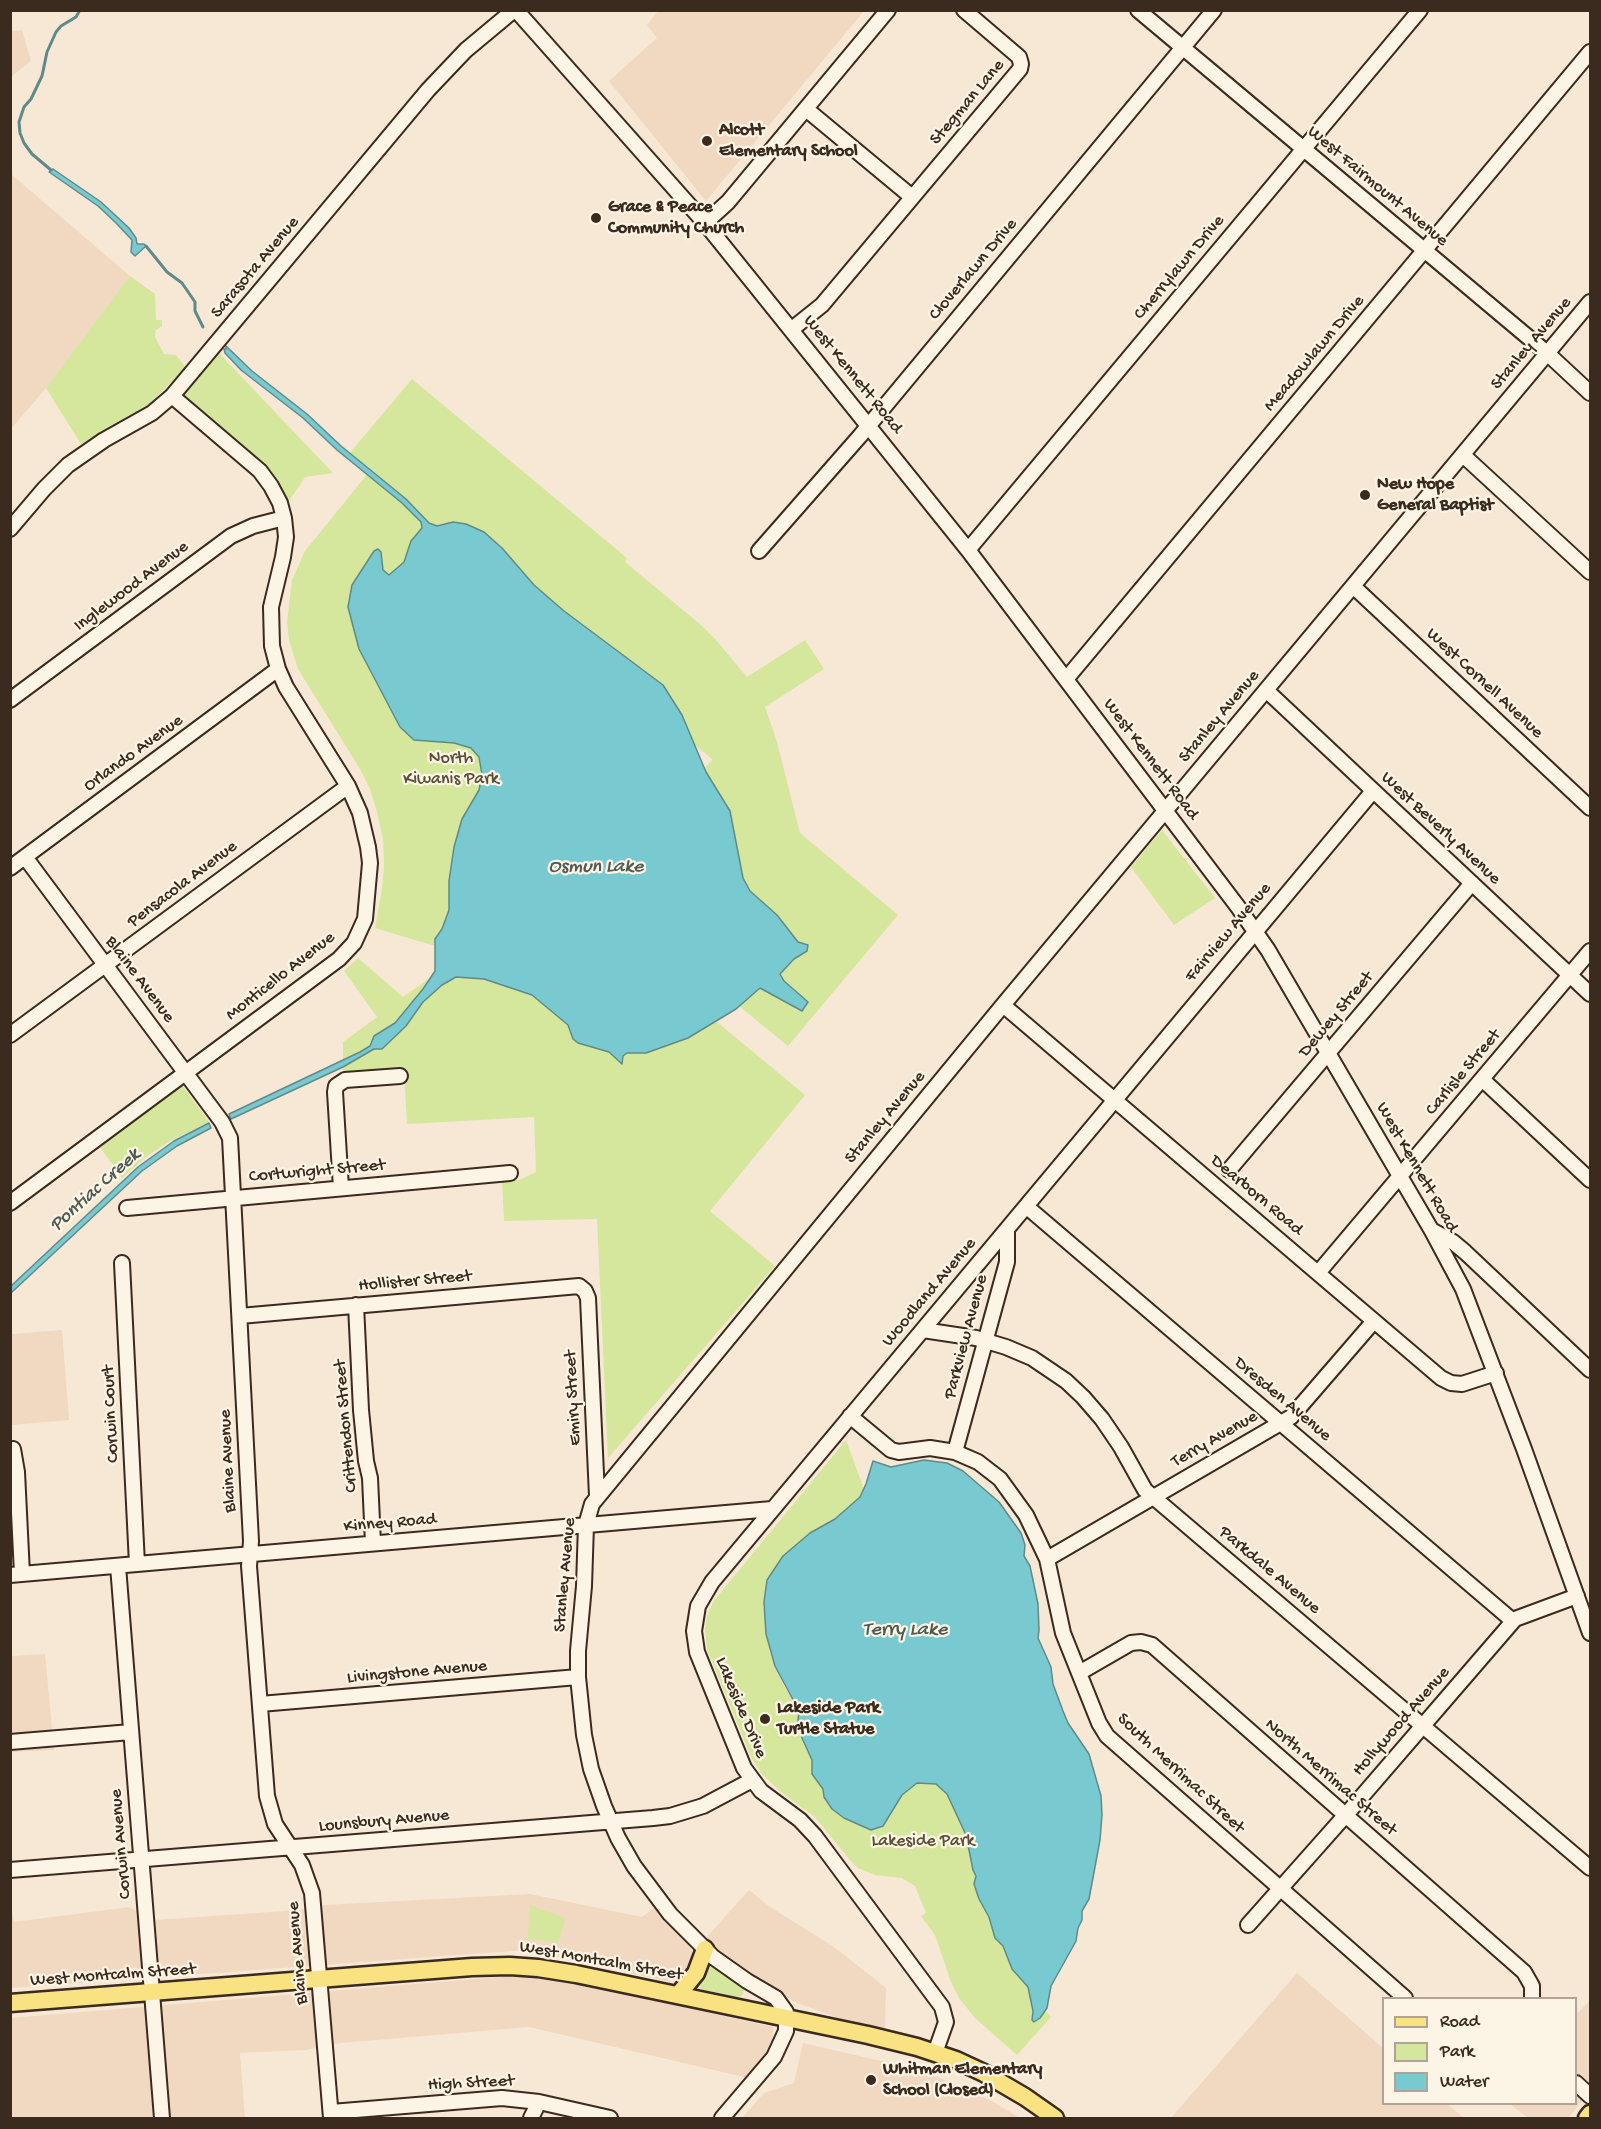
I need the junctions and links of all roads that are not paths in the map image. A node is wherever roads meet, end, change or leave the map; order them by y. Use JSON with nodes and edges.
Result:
{"nodes":[{"id":1,"x":515,"y":10,"type":"edge"},
{"id":2,"x":888,"y":10,"type":"edge"},
{"id":3,"x":964,"y":10,"type":"edge"},
{"id":4,"x":1138,"y":10,"type":"edge"},
{"id":5,"x":1214,"y":10,"type":"edge"},
{"id":6,"x":1420,"y":10,"type":"edge"},
{"id":7,"x":1183,"y":48,"type":"junction"},
{"id":8,"x":1590,"y":52,"type":"edge"},
{"id":9,"x":806,"y":109,"type":"junction"},
{"id":10,"x":1304,"y":149,"type":"junction"},
{"id":11,"x":912,"y":197,"type":"junction"},
{"id":12,"x":705,"y":223,"type":"junction"},
{"id":13,"x":1425,"y":250,"type":"junction"},
{"id":14,"x":1590,"y":302,"type":"edge"},
{"id":15,"x":792,"y":329,"type":"junction"},
{"id":16,"x":1547,"y":353,"type":"junction"},
{"id":17,"x":1590,"y":393,"type":"edge"},
{"id":18,"x":172,"y":396,"type":"junction"},
{"id":19,"x":868,"y":425,"type":"junction"},
{"id":20,"x":1463,"y":455,"type":"junction"},
{"id":21,"x":284,"y":518,"type":"junction"},
{"id":22,"x":10,"y":529,"type":"edge"},
{"id":23,"x":968,"y":550,"type":"junction"},
{"id":24,"x":759,"y":551,"type":"dead end"},
{"id":25,"x":1590,"y":572,"type":"edge"},
{"id":26,"x":1353,"y":586,"type":"junction"},
{"id":27,"x":278,"y":669,"type":"junction"},
{"id":28,"x":1067,"y":678,"type":"junction"},
{"id":29,"x":1266,"y":690,"type":"junction"},
{"id":30,"x":10,"y":700,"type":"edge"},
{"id":31,"x":348,"y":786,"type":"junction"},
{"id":32,"x":1373,"y":791,"type":"junction"},
{"id":33,"x":1590,"y":808,"type":"edge"},
{"id":34,"x":1166,"y":810,"type":"junction"},
{"id":35,"x":25,"y":857,"type":"junction"},
{"id":36,"x":10,"y":868,"type":"edge"},
{"id":37,"x":1472,"y":883,"type":"junction"},
{"id":38,"x":1255,"y":930,"type":"junction"},
{"id":39,"x":1590,"y":951,"type":"edge"},
{"id":40,"x":105,"y":965,"type":"junction"},
{"id":41,"x":1570,"y":975,"type":"junction"},
{"id":42,"x":1590,"y":994,"type":"edge"},
{"id":43,"x":1003,"y":1005,"type":"junction"},
{"id":44,"x":10,"y":1035,"type":"edge"},
{"id":45,"x":1329,"y":1052,"type":"junction"},
{"id":46,"x":185,"y":1073,"type":"junction"},
{"id":47,"x":400,"y":1076,"type":"dead end"},
{"id":48,"x":1482,"y":1079,"type":"junction"},
{"id":49,"x":1115,"y":1100,"type":"junction"},
{"id":50,"x":1229,"y":1170,"type":"dead end"},
{"id":51,"x":510,"y":1173,"type":"dead end"},
{"id":52,"x":1400,"y":1176,"type":"junction"},
{"id":53,"x":1590,"y":1180,"type":"edge"},
{"id":54,"x":341,"y":1188,"type":"junction"},
{"id":55,"x":234,"y":1198,"type":"junction"},
{"id":56,"x":10,"y":1203,"type":"edge"},
{"id":57,"x":1027,"y":1207,"type":"junction"},
{"id":58,"x":127,"y":1208,"type":"dead end"},
{"id":59,"x":1007,"y":1230,"type":"junction"},
{"id":60,"x":1432,"y":1231,"type":"junction"},
{"id":61,"x":122,"y":1263,"type":"dead end"},
{"id":62,"x":1318,"y":1273,"type":"junction"},
{"id":63,"x":588,"y":1298,"type":"joint"},
{"id":64,"x":356,"y":1305,"type":"junction"},
{"id":65,"x":240,"y":1316,"type":"junction"},
{"id":66,"x":1374,"y":1321,"type":"junction"},
{"id":67,"x":923,"y":1330,"type":"junction"},
{"id":68,"x":985,"y":1340,"type":"junction"},
{"id":69,"x":1590,"y":1370,"type":"edge"},
{"id":70,"x":1496,"y":1373,"type":"junction"},
{"id":71,"x":850,"y":1416,"type":"junction"},
{"id":72,"x":1280,"y":1423,"type":"junction"},
{"id":73,"x":14,"y":1449,"type":"dead end"},
{"id":74,"x":954,"y":1452,"type":"junction"},
{"id":75,"x":597,"y":1496,"type":"junction"},
{"id":76,"x":1154,"y":1497,"type":"junction"},
{"id":77,"x":772,"y":1509,"type":"junction"},
{"id":78,"x":586,"y":1525,"type":"junction"},
{"id":79,"x":373,"y":1543,"type":"junction"},
{"id":80,"x":250,"y":1554,"type":"junction"},
{"id":81,"x":1047,"y":1559,"type":"junction"},
{"id":82,"x":137,"y":1564,"type":"junction"},
{"id":83,"x":118,"y":1566,"type":"junction"},
{"id":84,"x":16,"y":1575,"type":"edge"},
{"id":85,"x":1577,"y":1596,"type":"junction"},
{"id":86,"x":1587,"y":1611,"type":"edge"},
{"id":87,"x":1513,"y":1621,"type":"junction"},
{"id":88,"x":1590,"y":1634,"type":"edge"},
{"id":89,"x":1079,"y":1672,"type":"junction"},
{"id":90,"x":578,"y":1677,"type":"junction"},
{"id":91,"x":260,"y":1704,"type":"junction"},
{"id":92,"x":1424,"y":1726,"type":"junction"},
{"id":93,"x":131,"y":1732,"type":"junction"},
{"id":94,"x":10,"y":1742,"type":"edge"},
{"id":95,"x":752,"y":1780,"type":"junction"},
{"id":96,"x":1346,"y":1815,"type":"junction"},
{"id":97,"x":611,"y":1822,"type":"junction"},
{"id":98,"x":289,"y":1848,"type":"junction"},
{"id":99,"x":141,"y":1860,"type":"junction"},
{"id":100,"x":1590,"y":1868,"type":"edge"},
{"id":101,"x":10,"y":1870,"type":"edge"},
{"id":102,"x":1280,"y":1889,"type":"junction"},
{"id":103,"x":1248,"y":1925,"type":"dead end"},
{"id":104,"x":705,"y":1949,"type":"junction"},
{"id":105,"x":320,"y":1979,"type":"junction"},
{"id":106,"x":152,"y":1992,"type":"junction"},
{"id":107,"x":678,"y":1995,"type":"junction"},
{"id":108,"x":1404,"y":1997,"type":"edge"},
{"id":109,"x":1532,"y":1997,"type":"edge"},
{"id":110,"x":10,"y":2003,"type":"edge"},
{"id":111,"x":787,"y":2018,"type":"junction"},
{"id":112,"x":936,"y":2053,"type":"junction"},
{"id":113,"x":1577,"y":2085,"type":"edge"},
{"id":114,"x":1590,"y":2096,"type":"edge"},
{"id":115,"x":539,"y":2102,"type":"junction"},
{"id":116,"x":1590,"y":2114,"type":"edge"},
{"id":117,"x":331,"y":2115,"type":"edge"},
{"id":118,"x":162,"y":2118,"type":"edge"},
{"id":119,"x":531,"y":2118,"type":"edge"},
{"id":120,"x":610,"y":2118,"type":"edge"},
{"id":121,"x":722,"y":2118,"type":"edge"},
{"id":122,"x":1055,"y":2118,"type":"edge"},
{"id":123,"x":1587,"y":2118,"type":"edge"}],
"edges":[{"from":1,"to":12,"type":"street","name":"West Kennett Road"},
{"from":1,"to":18,"type":"street","name":"Sarasota Avenue"},
{"from":2,"to":9,"type":"street"},
{"from":3,"to":11,"type":"street","name":"Stegman Lane"},
{"from":4,"to":7,"type":"street","name":"West Fairmount Avenue"},
{"from":5,"to":7,"type":"street","name":"Cloverlawn Drive"},
{"from":6,"to":10,"type":"street","name":"Cherrylawn Drive"},
{"from":7,"to":10,"type":"street","name":"West Fairmount Avenue"},
{"from":7,"to":19,"type":"street","name":"Cloverlawn Drive"},
{"from":8,"to":13,"type":"street","name":"Meadowlawn Drive"},
{"from":9,"to":11,"type":"street"},
{"from":9,"to":12,"type":"street"},
{"from":10,"to":13,"type":"street","name":"West Fairmount Avenue"},
{"from":10,"to":23,"type":"street","name":"Cherrylawn Drive"},
{"from":11,"to":15,"type":"street","name":"Stegman Lane"},
{"from":12,"to":15,"type":"street","name":"West Kennett Road"},
{"from":13,"to":16,"type":"street","name":"West Fairmount Avenue"},
{"from":13,"to":28,"type":"street","name":"Meadowlawn Drive"},
{"from":14,"to":16,"type":"street","name":"Stanley Avenue"},
{"from":15,"to":19,"type":"street","name":"West Kennett Road"},
{"from":16,"to":17,"type":"street","name":"West Fairmount Avenue"},
{"from":16,"to":20,"type":"street","name":"Stanley Avenue"},
{"from":18,"to":21,"type":"street","name":"Monticello Avenue"},
{"from":18,"to":22,"type":"street","name":"Sarasota Avenue"},
{"from":19,"to":23,"type":"street","name":"West Kennett Road"},
{"from":19,"to":24,"type":"street","name":"Cloverlawn Drive"},
{"from":20,"to":25,"type":"street"},
{"from":20,"to":26,"type":"street","name":"Stanley Avenue"},
{"from":21,"to":27,"type":"street","name":"Monticello Avenue"},
{"from":21,"to":30,"type":"street","name":"Inglewood Avenue"},
{"from":23,"to":28,"type":"street","name":"West Kennett Road"},
{"from":26,"to":29,"type":"street","name":"Stanley Avenue"},
{"from":26,"to":33,"type":"street","name":"West Cornell Avenue"},
{"from":27,"to":31,"type":"street","name":"Monticello Avenue"},
{"from":27,"to":35,"type":"street","name":"Orlando Avenue"},
{"from":28,"to":34,"type":"street","name":"West Kennett Road"},
{"from":29,"to":32,"type":"street","name":"West Beverly Avenue"},
{"from":29,"to":34,"type":"street","name":"Stanley Avenue"},
{"from":31,"to":40,"type":"street","name":"Pensacola Avenue"},
{"from":31,"to":46,"type":"street","name":"Monticello Avenue"},
{"from":32,"to":37,"type":"street","name":"West Beverly Avenue"},
{"from":32,"to":38,"type":"street","name":"Fairview Avenue"},
{"from":34,"to":38,"type":"street","name":"West Kennett Road"},
{"from":34,"to":43,"type":"street","name":"Stanley Avenue"},
{"from":35,"to":36,"type":"street","name":"Orlando Avenue"},
{"from":35,"to":40,"type":"street","name":"Blaine Avenue"},
{"from":37,"to":41,"type":"street","name":"West Beverly Avenue"},
{"from":37,"to":45,"type":"street","name":"Dewey Street"},
{"from":38,"to":45,"type":"street","name":"West Kennett Road"},
{"from":38,"to":49,"type":"street","name":"Fairview Avenue"},
{"from":39,"to":41,"type":"street","name":"Carlisle Street"},
{"from":40,"to":44,"type":"street","name":"Pensacola Avenue"},
{"from":40,"to":46,"type":"street","name":"Blaine Avenue"},
{"from":41,"to":42,"type":"street","name":"West Beverly Avenue"},
{"from":41,"to":48,"type":"street","name":"Carlisle Street"},
{"from":43,"to":49,"type":"street","name":"Dearborn Road"},
{"from":43,"to":75,"type":"street","name":"Stanley Avenue"},
{"from":45,"to":50,"type":"street","name":"Dewey Street"},
{"from":45,"to":52,"type":"street","name":"West Kennett Road"},
{"from":46,"to":55,"type":"street","name":"Blaine Avenue"},
{"from":46,"to":56,"type":"street","name":"Monticello Avenue"},
{"from":47,"to":54,"type":"street"},
{"from":48,"to":52,"type":"street","name":"Carlisle Street"},
{"from":48,"to":53,"type":"street"},
{"from":49,"to":57,"type":"street","name":"Woodland Avenue"},
{"from":49,"to":62,"type":"street","name":"Dearborn Road"},
{"from":51,"to":54,"type":"street","name":"Cortwright Street"},
{"from":52,"to":60,"type":"street","name":"West Kennett Road"},
{"from":52,"to":62,"type":"street","name":"Carlisle Street"},
{"from":54,"to":55,"type":"street","name":"Cortwright Street"},
{"from":55,"to":58,"type":"street","name":"Cortwright Street"},
{"from":55,"to":65,"type":"street","name":"Blaine Avenue"},
{"from":57,"to":59,"type":"street","name":"Woodland Avenue"},
{"from":57,"to":72,"type":"street","name":"Dresden Avenue"},
{"from":59,"to":67,"type":"street","name":"Woodland Avenue"},
{"from":59,"to":68,"type":"street","name":"Parkview Avenue"},
{"from":60,"to":69,"type":"street"},
{"from":60,"to":70,"type":"street","name":"West Kennett Road"},
{"from":61,"to":82,"type":"street","name":"Corwin Court"},
{"from":62,"to":66,"type":"street","name":"Dearborn Road"},
{"from":63,"to":64,"type":"street","name":"Hollister Street"},
{"from":63,"to":75,"type":"street","name":"Emiry Street"},
{"from":64,"to":65,"type":"street","name":"Hollister Street"},
{"from":64,"to":79,"type":"street","name":"Crittendon Street"},
{"from":65,"to":80,"type":"street","name":"Blaine Avenue"},
{"from":66,"to":70,"type":"street","name":"Dearborn Road"},
{"from":66,"to":72,"type":"street","name":"Terry Avenue"},
{"from":67,"to":68,"type":"street","name":"Parkdale Avenue"},
{"from":67,"to":71,"type":"street","name":"Woodland Avenue"},
{"from":68,"to":74,"type":"street","name":"Parkview Avenue"},
{"from":68,"to":76,"type":"street","name":"Parkdale Avenue"},
{"from":70,"to":85,"type":"street","name":"West Kennett Road"},
{"from":71,"to":74,"type":"street","name":"South Merrimac Street"},
{"from":71,"to":77,"type":"street","name":"Woodland Avenue"},
{"from":72,"to":76,"type":"street","name":"Terry Avenue"},
{"from":72,"to":87,"type":"street","name":"Dresden Avenue"},
{"from":73,"to":84,"type":"street"},
{"from":74,"to":81,"type":"street","name":"South Merrimac Street"},
{"from":75,"to":78,"type":"street","name":"Stanley Avenue"},
{"from":76,"to":81,"type":"street","name":"Terry Avenue"},
{"from":76,"to":92,"type":"street","name":"Parkdale Avenue"},
{"from":77,"to":78,"type":"street","name":"Kinney Road"},
{"from":77,"to":95,"type":"street","name":"Lakeside Drive"},
{"from":78,"to":79,"type":"street","name":"Kinney Road"},
{"from":78,"to":90,"type":"street","name":"Stanley Avenue"},
{"from":79,"to":80,"type":"street","name":"Kinney Road"},
{"from":80,"to":82,"type":"street","name":"Kinney Road"},
{"from":80,"to":91,"type":"street","name":"Blaine Avenue"},
{"from":81,"to":89,"type":"street","name":"South Merrimac Street"},
{"from":82,"to":83,"type":"street","name":"Kinney Road"},
{"from":83,"to":84,"type":"street","name":"Kinney Road"},
{"from":83,"to":93,"type":"street","name":"Corwin Avenue"},
{"from":85,"to":86,"type":"street","name":"West Kennett Road"},
{"from":85,"to":87,"type":"street","name":"Hollywood Avenue"},
{"from":86,"to":88,"type":"street","name":"West Kennett Road"},
{"from":87,"to":92,"type":"street","name":"Hollywood Avenue"},
{"from":89,"to":96,"type":"street","name":"North Merrimac Street"},
{"from":89,"to":102,"type":"street","name":"South Merrimac Street"},
{"from":90,"to":91,"type":"street","name":"Livingstone Avenue"},
{"from":90,"to":97,"type":"street","name":"Stanley Avenue"},
{"from":91,"to":98,"type":"street","name":"Blaine Avenue"},
{"from":92,"to":96,"type":"street","name":"Hollywood Avenue"},
{"from":92,"to":100,"type":"street","name":"Parkdale Avenue"},
{"from":93,"to":94,"type":"street"},
{"from":93,"to":99,"type":"street","name":"Corwin Avenue"},
{"from":95,"to":97,"type":"street","name":"Lounsbury Avenue"},
{"from":95,"to":112,"type":"street","name":"Lakeside Drive"},
{"from":96,"to":102,"type":"street","name":"Hollywood Avenue"},
{"from":96,"to":109,"type":"street","name":"North Merrimac Street"},
{"from":97,"to":98,"type":"street","name":"Lounsbury Avenue"},
{"from":97,"to":104,"type":"street","name":"Stanley Avenue"},
{"from":98,"to":99,"type":"street","name":"Lounsbury Avenue"},
{"from":98,"to":105,"type":"street","name":"Blaine Avenue"},
{"from":99,"to":101,"type":"street","name":"Lounsbury Avenue"},
{"from":99,"to":106,"type":"street","name":"Corwin Avenue"},
{"from":102,"to":103,"type":"street","name":"Hollywood Avenue"},
{"from":102,"to":108,"type":"street","name":"South Merrimac Street"},
{"from":104,"to":107,"type":"main road"},
{"from":104,"to":111,"type":"street","name":"Stanley Avenue"},
{"from":105,"to":106,"type":"main road","name":"West Montcalm Street"},
{"from":105,"to":107,"type":"main road","name":"West Montcalm Street"},
{"from":105,"to":117,"type":"street","name":"Blaine Avenue"},
{"from":106,"to":110,"type":"main road","name":"West Montcalm Street"},
{"from":106,"to":118,"type":"street","name":"Corwin Avenue"},
{"from":107,"to":111,"type":"main road","name":"West Montcalm Street"},
{"from":111,"to":112,"type":"main road","name":"West Montcalm Street"},
{"from":111,"to":121,"type":"street"},
{"from":112,"to":122,"type":"main road","name":"West Montcalm Street"},
{"from":113,"to":114,"type":"street"},
{"from":115,"to":117,"type":"street","name":"High Street"},
{"from":115,"to":119,"type":"street"},
{"from":115,"to":120,"type":"street","name":"High Street"},
{"from":116,"to":123,"type":"main road"}]}
